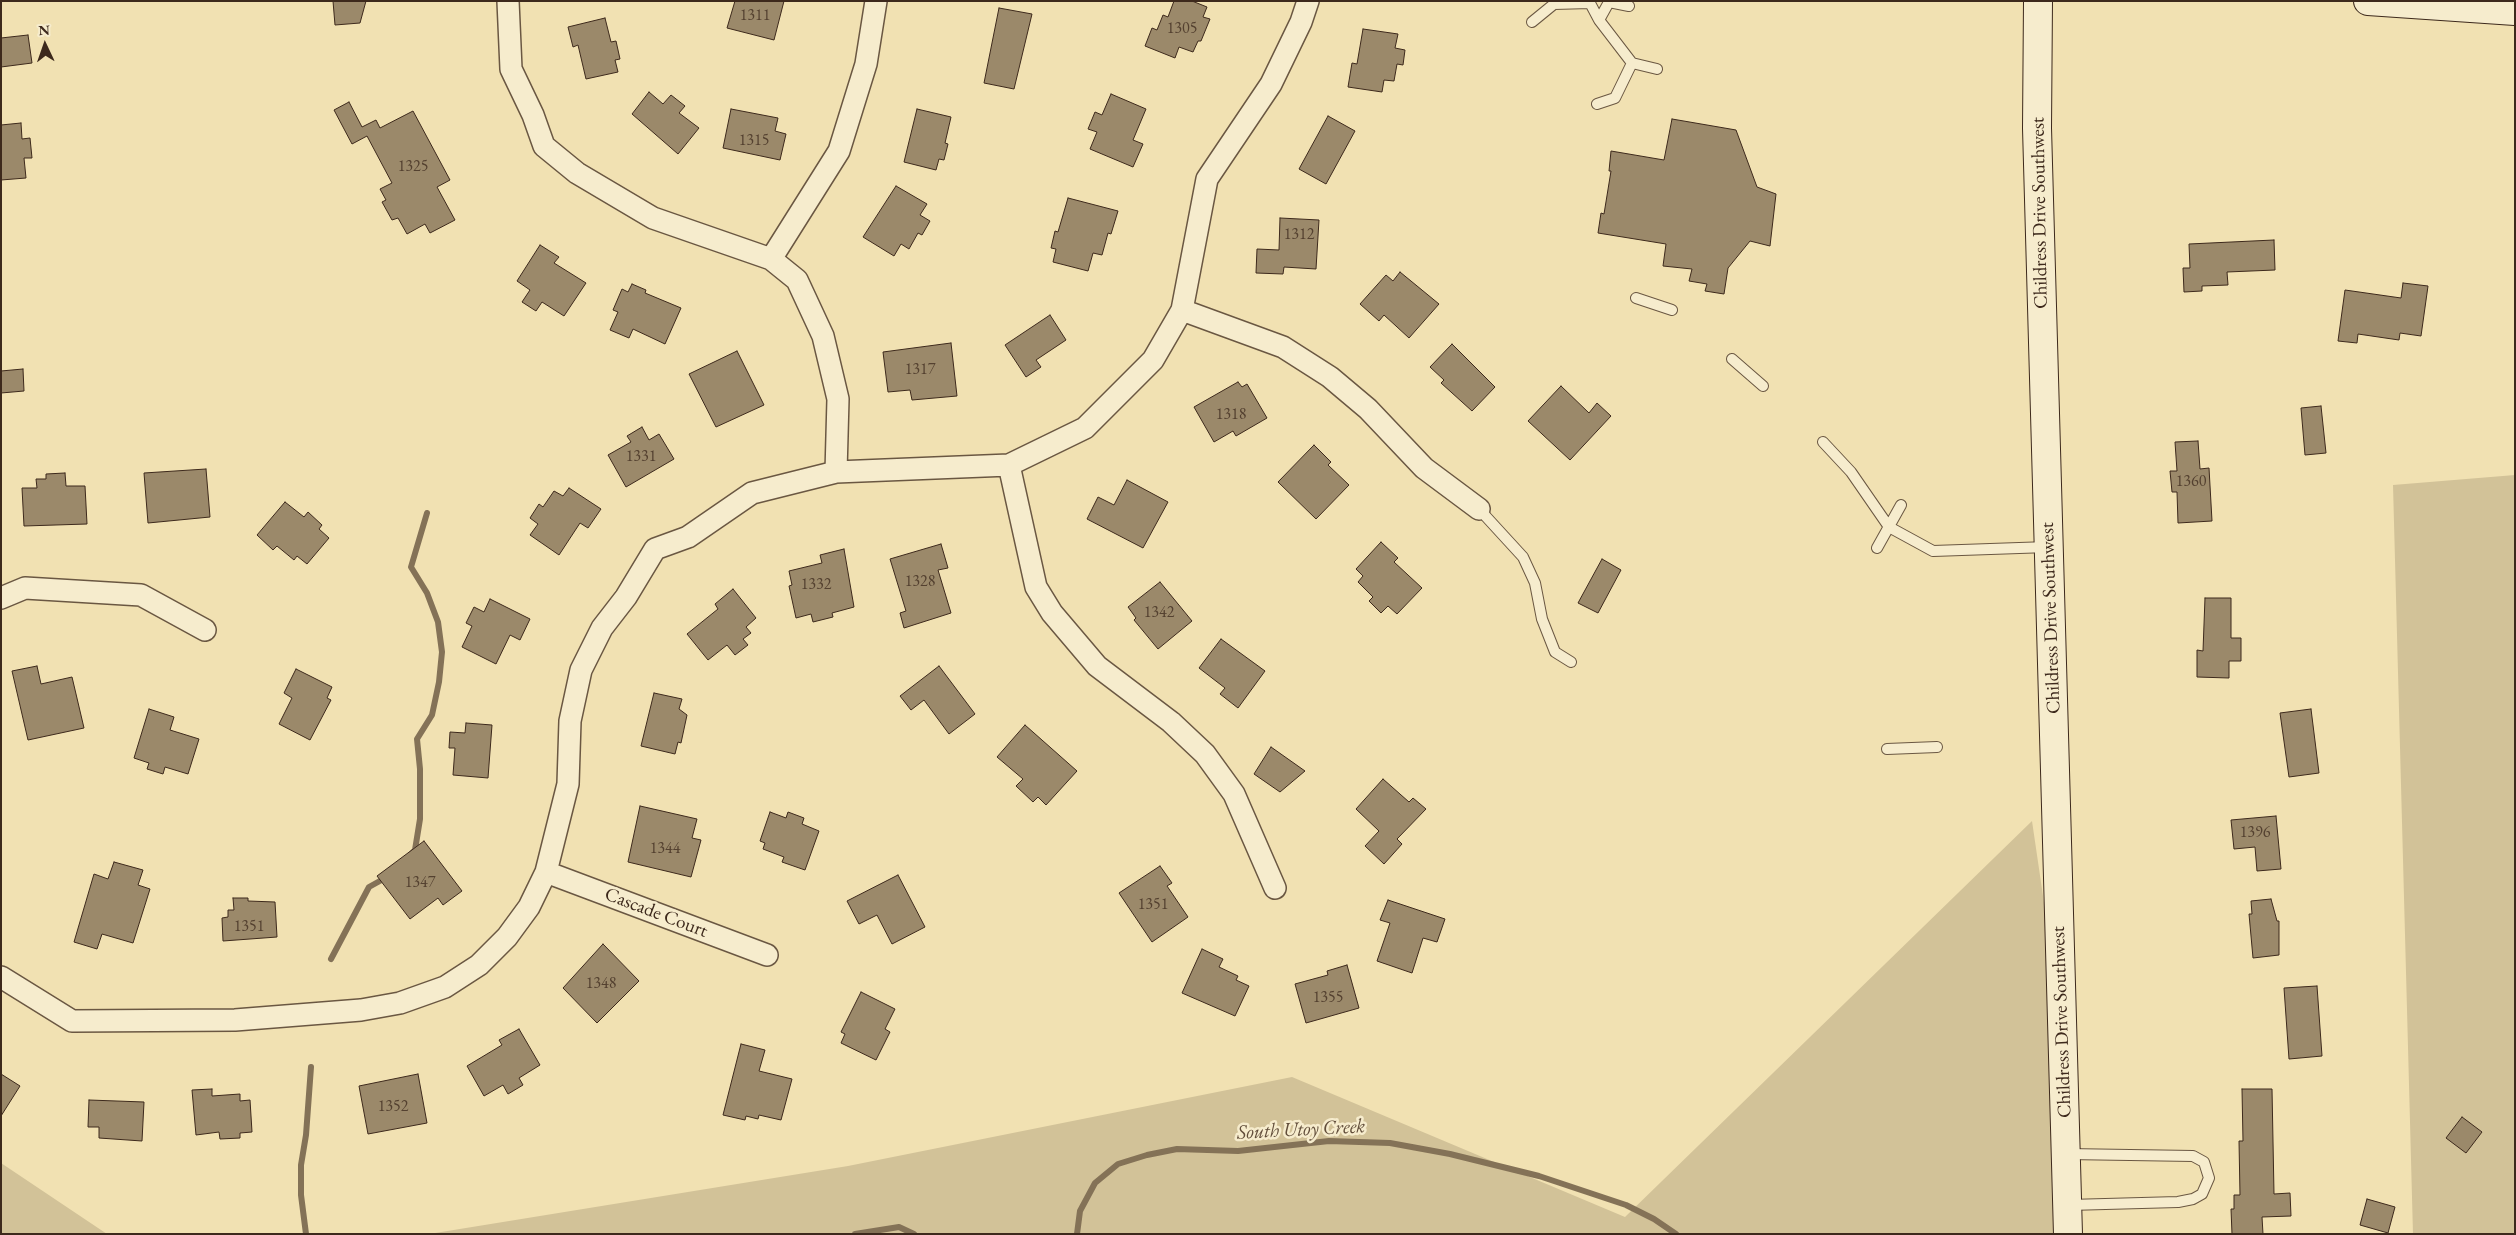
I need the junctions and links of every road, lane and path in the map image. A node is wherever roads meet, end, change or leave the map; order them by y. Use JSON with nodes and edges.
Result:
{"nodes":[{"id":1,"x":508,"y":1,"type":"edge"},
{"id":2,"x":876,"y":1,"type":"edge"},
{"id":3,"x":1308,"y":1,"type":"edge"},
{"id":4,"x":2038,"y":1,"type":"edge"},
{"id":5,"x":2368,"y":1,"type":"edge"},
{"id":6,"x":1609,"y":2,"type":"edge"},
{"id":7,"x":1629,"y":6,"type":"dead end"},
{"id":8,"x":2515,"y":11,"type":"edge"},
{"id":9,"x":1599,"y":20,"type":"junction"},
{"id":10,"x":1532,"y":22,"type":"dead end"},
{"id":11,"x":1632,"y":63,"type":"junction"},
{"id":12,"x":1657,"y":69,"type":"dead end"},
{"id":13,"x":1597,"y":104,"type":"dead end"},
{"id":14,"x":771,"y":258,"type":"junction"},
{"id":15,"x":1636,"y":298,"type":"dead end"},
{"id":16,"x":1182,"y":310,"type":"junction"},
{"id":17,"x":1672,"y":310,"type":"dead end"},
{"id":18,"x":1732,"y":359,"type":"dead end"},
{"id":19,"x":1763,"y":386,"type":"dead end"},
{"id":20,"x":1822,"y":442,"type":"dead end"},
{"id":21,"x":1009,"y":465,"type":"junction"},
{"id":22,"x":836,"y":472,"type":"junction"},
{"id":23,"x":1900,"y":505,"type":"dead end"},
{"id":24,"x":1479,"y":509,"type":"joint"},
{"id":25,"x":1889,"y":527,"type":"junction"},
{"id":26,"x":2049,"y":546,"type":"junction"},
{"id":27,"x":1877,"y":548,"type":"dead end"},
{"id":28,"x":1,"y":598,"type":"edge"},
{"id":29,"x":205,"y":630,"type":"dead end"},
{"id":30,"x":1571,"y":662,"type":"dead end"},
{"id":31,"x":1937,"y":747,"type":"dead end"},
{"id":32,"x":1888,"y":749,"type":"dead end"},
{"id":33,"x":546,"y":872,"type":"junction"},
{"id":34,"x":1276,"y":888,"type":"dead end"},
{"id":35,"x":767,"y":955,"type":"dead end"},
{"id":36,"x":1,"y":977,"type":"edge"},
{"id":37,"x":2066,"y":1154,"type":"junction"},
{"id":38,"x":2067,"y":1205,"type":"junction"},
{"id":39,"x":2068,"y":1234,"type":"edge"}],
"edges":[{"from":1,"to":14,"type":"street"},
{"from":2,"to":14,"type":"street"},
{"from":3,"to":16,"type":"street"},
{"from":4,"to":26,"type":"street","name":"Childress Drive Southwest"},
{"from":5,"to":8,"type":"street"},
{"from":6,"to":7,"type":"lane"},
{"from":6,"to":9,"type":"lane"},
{"from":9,"to":10,"type":"lane"},
{"from":9,"to":11,"type":"lane"},
{"from":11,"to":12,"type":"lane"},
{"from":11,"to":13,"type":"lane"},
{"from":14,"to":22,"type":"street"},
{"from":15,"to":17,"type":"lane"},
{"from":16,"to":21,"type":"street"},
{"from":16,"to":24,"type":"street"},
{"from":18,"to":19,"type":"lane"},
{"from":20,"to":25,"type":"lane"},
{"from":21,"to":22,"type":"street"},
{"from":21,"to":34,"type":"street"},
{"from":22,"to":33,"type":"street"},
{"from":23,"to":25,"type":"lane"},
{"from":24,"to":30,"type":"lane"},
{"from":25,"to":26,"type":"lane"},
{"from":25,"to":27,"type":"lane"},
{"from":26,"to":37,"type":"street","name":"Childress Drive Southwest"},
{"from":28,"to":29,"type":"street"},
{"from":31,"to":32,"type":"lane"},
{"from":33,"to":35,"type":"street","name":"Cascade Court"},
{"from":33,"to":36,"type":"street"},
{"from":37,"to":38,"type":"street","name":"Childress Drive Southwest"},
{"from":37,"to":38,"type":"lane"},
{"from":38,"to":39,"type":"street","name":"Childress Drive Southwest"}]}
